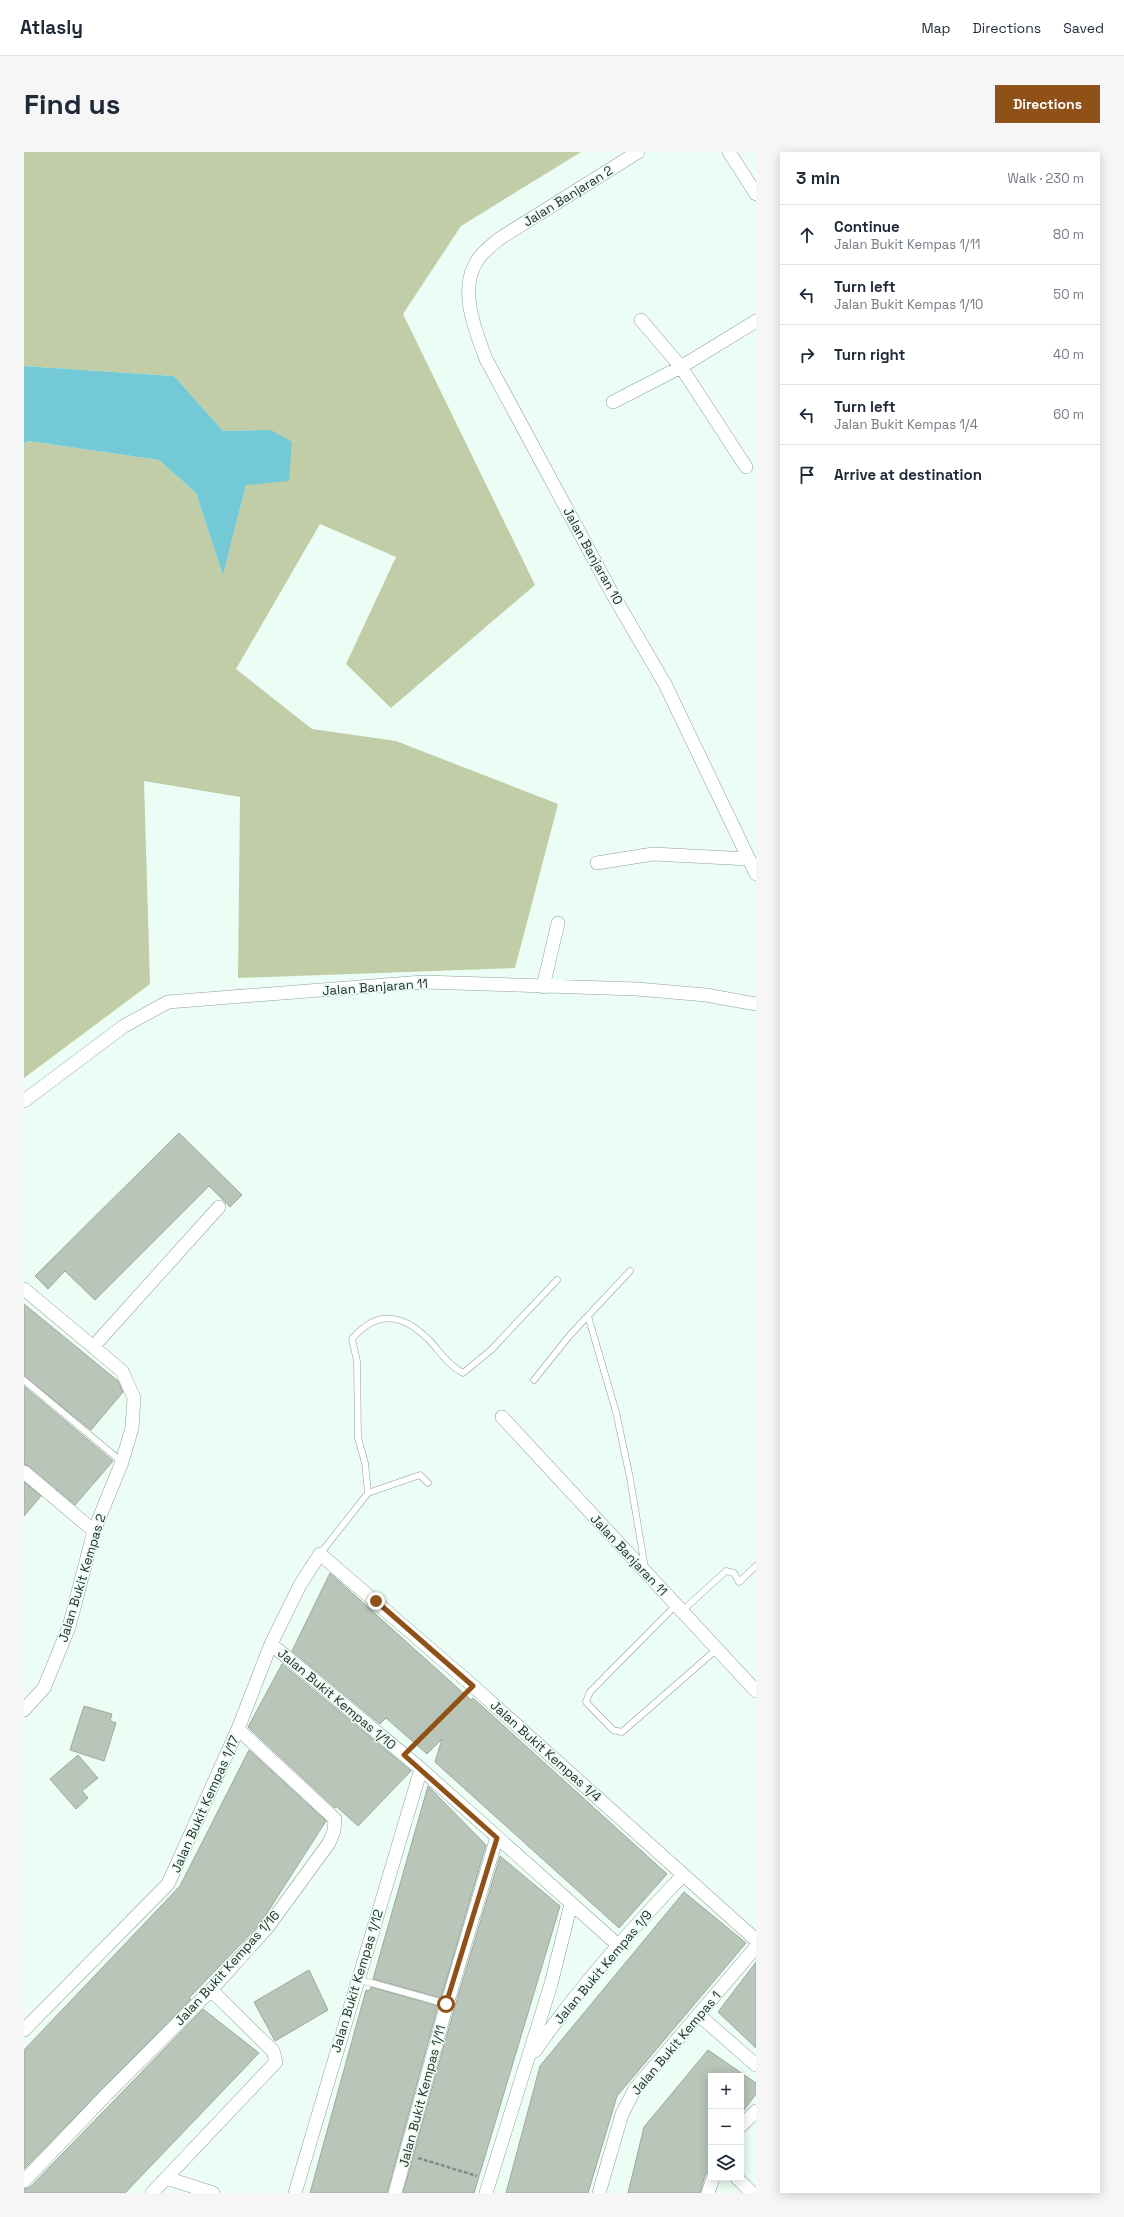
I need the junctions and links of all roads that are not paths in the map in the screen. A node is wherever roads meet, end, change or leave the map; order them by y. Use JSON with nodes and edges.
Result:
{"nodes":[{"id":1,"x":638,"y":152,"type":"edge"},
{"id":2,"x":729,"y":152,"type":"edge"},
{"id":3,"x":756,"y":194,"type":"edge"},
{"id":4,"x":499,"y":239,"type":"joint"},
{"id":5,"x":641,"y":320,"type":"dead end"},
{"id":6,"x":756,"y":321,"type":"edge"},
{"id":7,"x":681,"y":367,"type":"junction"},
{"id":8,"x":613,"y":402,"type":"dead end"},
{"id":9,"x":746,"y":467,"type":"dead end"},
{"id":10,"x":749,"y":859,"type":"junction"},
{"id":11,"x":597,"y":863,"type":"dead end"},
{"id":12,"x":756,"y":874,"type":"edge"},
{"id":13,"x":558,"y":923,"type":"dead end"},
{"id":14,"x":543,"y":987,"type":"junction"},
{"id":15,"x":756,"y":1004,"type":"edge"},
{"id":16,"x":24,"y":1101,"type":"edge"},
{"id":17,"x":219,"y":1206,"type":"dead end"},
{"id":18,"x":630,"y":1271,"type":"dead end"},
{"id":19,"x":557,"y":1280,"type":"dead end"},
{"id":20,"x":24,"y":1289,"type":"edge"},
{"id":21,"x":588,"y":1316,"type":"junction"},
{"id":22,"x":93,"y":1347,"type":"junction"},
{"id":23,"x":24,"y":1380,"type":"edge"},
{"id":24,"x":534,"y":1380,"type":"dead end"},
{"id":25,"x":502,"y":1417,"type":"dead end"},
{"id":26,"x":122,"y":1462,"type":"junction"},
{"id":27,"x":24,"y":1472,"type":"edge"},
{"id":28,"x":428,"y":1483,"type":"dead end"},
{"id":29,"x":368,"y":1493,"type":"junction"},
{"id":30,"x":94,"y":1531,"type":"junction"},
{"id":31,"x":320,"y":1554,"type":"junction"},
{"id":32,"x":756,"y":1566,"type":"edge"},
{"id":33,"x":646,"y":1574,"type":"junction"},
{"id":34,"x":679,"y":1608,"type":"junction"},
{"id":35,"x":271,"y":1644,"type":"junction"},
{"id":36,"x":716,"y":1649,"type":"junction"},
{"id":37,"x":756,"y":1691,"type":"edge"},
{"id":38,"x":24,"y":1710,"type":"edge"},
{"id":39,"x":238,"y":1729,"type":"junction"},
{"id":40,"x":421,"y":1769,"type":"junction"},
{"id":41,"x":497,"y":1838,"type":"junction"},
{"id":42,"x":683,"y":1875,"type":"junction"},
{"id":43,"x":571,"y":1904,"type":"junction"},
{"id":44,"x":756,"y":1940,"type":"edge"},
{"id":45,"x":618,"y":1945,"type":"junction"},
{"id":46,"x":756,"y":1948,"type":"edge"},
{"id":47,"x":357,"y":1979,"type":"junction"},
{"id":48,"x":211,"y":1990,"type":"junction"},
{"id":49,"x":446,"y":2004,"type":"junction"},
{"id":50,"x":700,"y":2016,"type":"junction"},
{"id":51,"x":24,"y":2030,"type":"edge"},
{"id":52,"x":527,"y":2062,"type":"junction"},
{"id":53,"x":756,"y":2065,"type":"edge"},
{"id":54,"x":756,"y":2111,"type":"edge"},
{"id":55,"x":744,"y":2123,"type":"edge"},
{"id":56,"x":166,"y":2178,"type":"junction"},
{"id":57,"x":24,"y":2181,"type":"edge"},
{"id":58,"x":712,"y":2181,"type":"edge"},
{"id":59,"x":739,"y":2181,"type":"edge"},
{"id":60,"x":152,"y":2193,"type":"edge"},
{"id":61,"x":213,"y":2193,"type":"edge"},
{"id":62,"x":295,"y":2193,"type":"edge"},
{"id":63,"x":395,"y":2193,"type":"edge"},
{"id":64,"x":486,"y":2193,"type":"edge"},
{"id":65,"x":599,"y":2193,"type":"edge"},
{"id":66,"x":708,"y":2193,"type":"edge"},
{"id":67,"x":752,"y":2193,"type":"edge"}],
"edges":[{"from":1,"to":4,"type":"street","name":"Jalan Banjaran 2"},
{"from":2,"to":3,"type":"street"},
{"from":4,"to":10,"type":"street","name":"Jalan Banjaran 10"},
{"from":5,"to":7,"type":"street"},
{"from":6,"to":7,"type":"street"},
{"from":7,"to":8,"type":"street"},
{"from":7,"to":9,"type":"street"},
{"from":10,"to":11,"type":"street"},
{"from":10,"to":12,"type":"street","name":"Jalan Banjaran 10"},
{"from":13,"to":14,"type":"street"},
{"from":14,"to":15,"type":"street","name":"Jalan Banjaran 11"},
{"from":14,"to":16,"type":"street","name":"Jalan Banjaran 11"},
{"from":17,"to":22,"type":"street"},
{"from":18,"to":21,"type":"lane"},
{"from":19,"to":29,"type":"lane"},
{"from":20,"to":22,"type":"street"},
{"from":21,"to":24,"type":"lane"},
{"from":21,"to":33,"type":"lane"},
{"from":22,"to":26,"type":"street","name":"Jalan Bukit Kempas 2"},
{"from":23,"to":26,"type":"lane"},
{"from":25,"to":33,"type":"street","name":"Jalan Banjaran 11"},
{"from":26,"to":30,"type":"street","name":"Jalan Bukit Kempas 2"},
{"from":27,"to":30,"type":"street"},
{"from":28,"to":29,"type":"lane"},
{"from":29,"to":31,"type":"lane"},
{"from":30,"to":38,"type":"street","name":"Jalan Bukit Kempas 2"},
{"from":31,"to":35,"type":"street","name":"Jalan Bukit Kempas 1/17"},
{"from":31,"to":42,"type":"street","name":"Jalan Bukit Kempas 1/4"},
{"from":32,"to":34,"type":"lane"},
{"from":33,"to":34,"type":"street","name":"Jalan Banjaran 11"},
{"from":34,"to":36,"type":"street","name":"Jalan Banjaran 11"},
{"from":34,"to":36,"type":"lane"},
{"from":35,"to":39,"type":"street","name":"Jalan Bukit Kempas 1/17"},
{"from":35,"to":40,"type":"street","name":"Jalan Bukit Kempas 1/10"},
{"from":36,"to":37,"type":"street","name":"Jalan Banjaran 11"},
{"from":39,"to":48,"type":"street","name":"Jalan Bukit Kempas 1/16"},
{"from":39,"to":51,"type":"street","name":"Jalan Bukit Kempas 1/17"},
{"from":40,"to":41,"type":"street","name":"Jalan Bukit Kempas 1/10"},
{"from":40,"to":47,"type":"street","name":"Jalan Bukit Kempas 1/12"},
{"from":41,"to":43,"type":"street","name":"Jalan Bukit Kempas 1/10"},
{"from":41,"to":49,"type":"street","name":"Jalan Bukit Kempas 1/11"},
{"from":42,"to":44,"type":"street","name":"Jalan Bukit Kempas 1/4"},
{"from":42,"to":45,"type":"street","name":"Jalan Bukit Kempas 1/9"},
{"from":43,"to":45,"type":"street","name":"Jalan Bukit Kempas 1/10"},
{"from":43,"to":52,"type":"street","name":"Jalan Bukit Kempas 1/9"},
{"from":45,"to":52,"type":"street","name":"Jalan Bukit Kempas 1/9"},
{"from":46,"to":50,"type":"street","name":"Jalan Bukit Kempas 1"},
{"from":47,"to":49,"type":"lane"},
{"from":47,"to":62,"type":"street","name":"Jalan Bukit Kempas 1/12"},
{"from":48,"to":56,"type":"street"},
{"from":48,"to":57,"type":"street","name":"Jalan Bukit Kempas 1/16"},
{"from":49,"to":63,"type":"street","name":"Jalan Bukit Kempas 1/11"},
{"from":50,"to":53,"type":"street"},
{"from":50,"to":65,"type":"street","name":"Jalan Bukit Kempas 1"},
{"from":52,"to":64,"type":"street","name":"Jalan Bukit Kempas 1/9"},
{"from":54,"to":55,"type":"street"},
{"from":56,"to":60,"type":"street"},
{"from":56,"to":61,"type":"street"},
{"from":58,"to":66,"type":"street"},
{"from":59,"to":67,"type":"street"}]}
